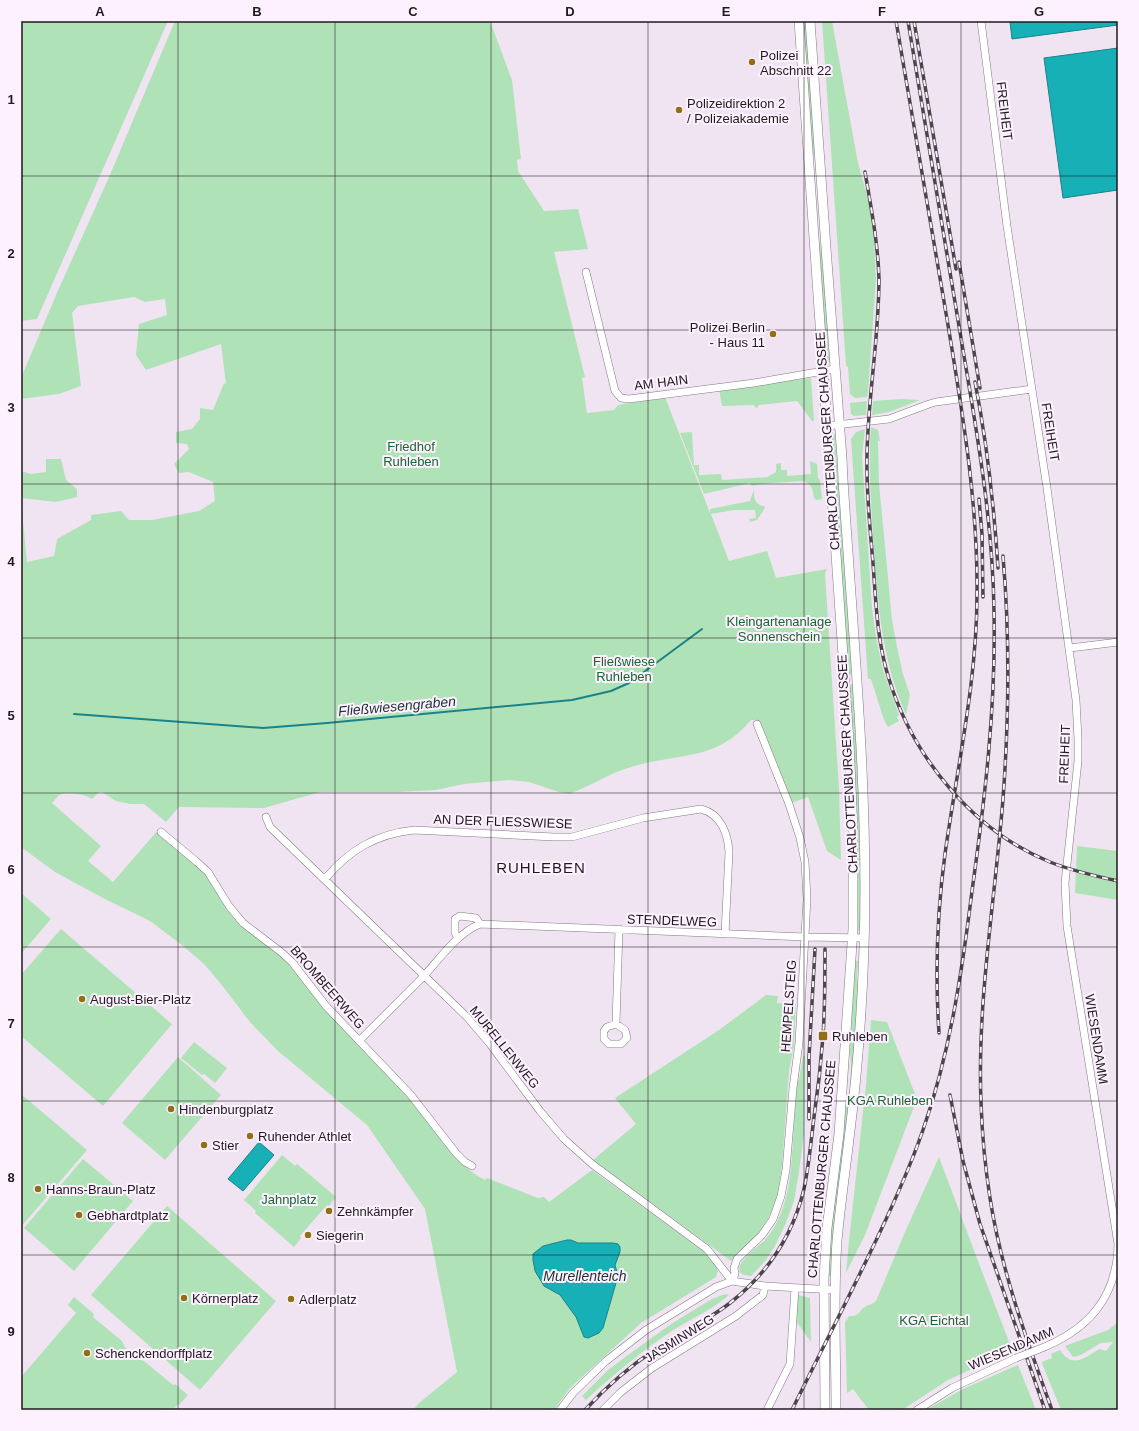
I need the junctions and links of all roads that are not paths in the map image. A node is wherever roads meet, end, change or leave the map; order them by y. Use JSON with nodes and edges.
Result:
{"nodes":[{"id":1,"x":799,"y":21,"type":"edge"},
{"id":2,"x":810,"y":21,"type":"edge"},
{"id":3,"x":981,"y":21,"type":"edge"},
{"id":4,"x":586,"y":272,"type":"dead end"},
{"id":5,"x":835,"y":369,"type":"junction"},
{"id":6,"x":824,"y":372,"type":"junction"},
{"id":7,"x":1032,"y":389,"type":"junction"},
{"id":8,"x":840,"y":425,"type":"junction"},
{"id":9,"x":827,"y":426,"type":"junction"},
{"id":10,"x":1118,"y":642,"type":"edge"},
{"id":11,"x":1070,"y":648,"type":"junction"},
{"id":12,"x":757,"y":724,"type":"dead end"},
{"id":13,"x":266,"y":817,"type":"dead end"},
{"id":14,"x":160,"y":832,"type":"dead end"},
{"id":15,"x":1068,"y":847,"type":"joint"},
{"id":16,"x":325,"y":879,"type":"junction"},
{"id":17,"x":480,"y":924,"type":"junction"},
{"id":18,"x":619,"y":929,"type":"junction"},
{"id":19,"x":725,"y":934,"type":"junction"},
{"id":20,"x":805,"y":937,"type":"junction"},
{"id":21,"x":458,"y":938,"type":"junction"},
{"id":22,"x":864,"y":938,"type":"junction"},
{"id":23,"x":852,"y":939,"type":"junction"},
{"id":24,"x":424,"y":975,"type":"junction"},
{"id":25,"x":616,"y":1024,"type":"dead end"},
{"id":26,"x":359,"y":1041,"type":"junction"},
{"id":27,"x":472,"y":1166,"type":"dead end"},
{"id":28,"x":732,"y":1282,"type":"junction"},
{"id":29,"x":765,"y":1286,"type":"junction"},
{"id":30,"x":795,"y":1288,"type":"junction"},
{"id":31,"x":824,"y":1289,"type":"junction"},
{"id":32,"x":835,"y":1290,"type":"junction"},
{"id":33,"x":560,"y":1410,"type":"edge"},
{"id":34,"x":603,"y":1410,"type":"edge"},
{"id":35,"x":766,"y":1410,"type":"edge"},
{"id":36,"x":825,"y":1410,"type":"edge"},
{"id":37,"x":836,"y":1410,"type":"edge"},
{"id":38,"x":917,"y":1410,"type":"edge"}],
"edges":[{"from":1,"to":6,"type":"main road","name":"CHARLOTTENBURGER CHAUSSEE"},
{"from":2,"to":5,"type":"main road","name":"CHARLOTTENBURGER CHAUSSEE"},
{"from":3,"to":7,"type":"street","name":"FREIHEIT"},
{"from":4,"to":6,"type":"street","name":"AM HAIN"},
{"from":5,"to":6,"type":"street","name":"AM HAIN"},
{"from":5,"to":8,"type":"main road","name":"CHARLOTTENBURGER CHAUSSEE"},
{"from":6,"to":9,"type":"main road","name":"CHARLOTTENBURGER CHAUSSEE"},
{"from":7,"to":8,"type":"street"},
{"from":7,"to":11,"type":"street","name":"FREIHEIT"},
{"from":8,"to":9,"type":"street"},
{"from":8,"to":22,"type":"main road","name":"CHARLOTTENBURGER CHAUSSEE"},
{"from":9,"to":23,"type":"main road","name":"CHARLOTTENBURGER CHAUSSEE"},
{"from":10,"to":11,"type":"street"},
{"from":11,"to":15,"type":"street","name":"FREIHEIT"},
{"from":12,"to":20,"type":"street","name":"HEMPELSTEIG"},
{"from":13,"to":16,"type":"street","name":"MURELLENWEG"},
{"from":14,"to":26,"type":"street","name":"BROMBEERWEG"},
{"from":15,"to":38,"type":"street","name":"WIESENDAMM","bridge":true},
{"from":16,"to":19,"type":"street","name":"AN DER FLIESSWIESE"},
{"from":16,"to":24,"type":"street","name":"MURELLENWEG"},
{"from":17,"to":18,"type":"street","name":"STENDELWEG"},
{"from":17,"to":21,"type":"street"},
{"from":17,"to":21,"type":"street","name":"STENDELWEG"},
{"from":18,"to":19,"type":"street","name":"STENDELWEG"},
{"from":18,"to":25,"type":"street"},
{"from":19,"to":20,"type":"street","name":"STENDELWEG"},
{"from":20,"to":23,"type":"street","name":"STENDELWEG"},
{"from":20,"to":28,"type":"street","name":"HEMPELSTEIG"},
{"from":21,"to":24,"type":"street"},
{"from":22,"to":23,"type":"street","name":"STENDELWEG"},
{"from":22,"to":32,"type":"main road","name":"CHARLOTTENBURGER CHAUSSEE"},
{"from":23,"to":31,"type":"main road","name":"CHARLOTTENBURGER CHAUSSEE"},
{"from":24,"to":26,"type":"street"},
{"from":24,"to":28,"type":"street","name":"MURELLENWEG"},
{"from":26,"to":27,"type":"street","name":"BROMBEERWEG"},
{"from":28,"to":29,"type":"street"},
{"from":28,"to":33,"type":"street"},
{"from":29,"to":30,"type":"street"},
{"from":29,"to":34,"type":"street","name":"JASMINWEG"},
{"from":30,"to":31,"type":"street"},
{"from":30,"to":35,"type":"street"},
{"from":31,"to":32,"type":"street"},
{"from":31,"to":36,"type":"main road","name":"CHARLOTTENBURGER CHAUSSEE"},
{"from":32,"to":37,"type":"main road","name":"CHARLOTTENBURGER CHAUSSEE"}]}
